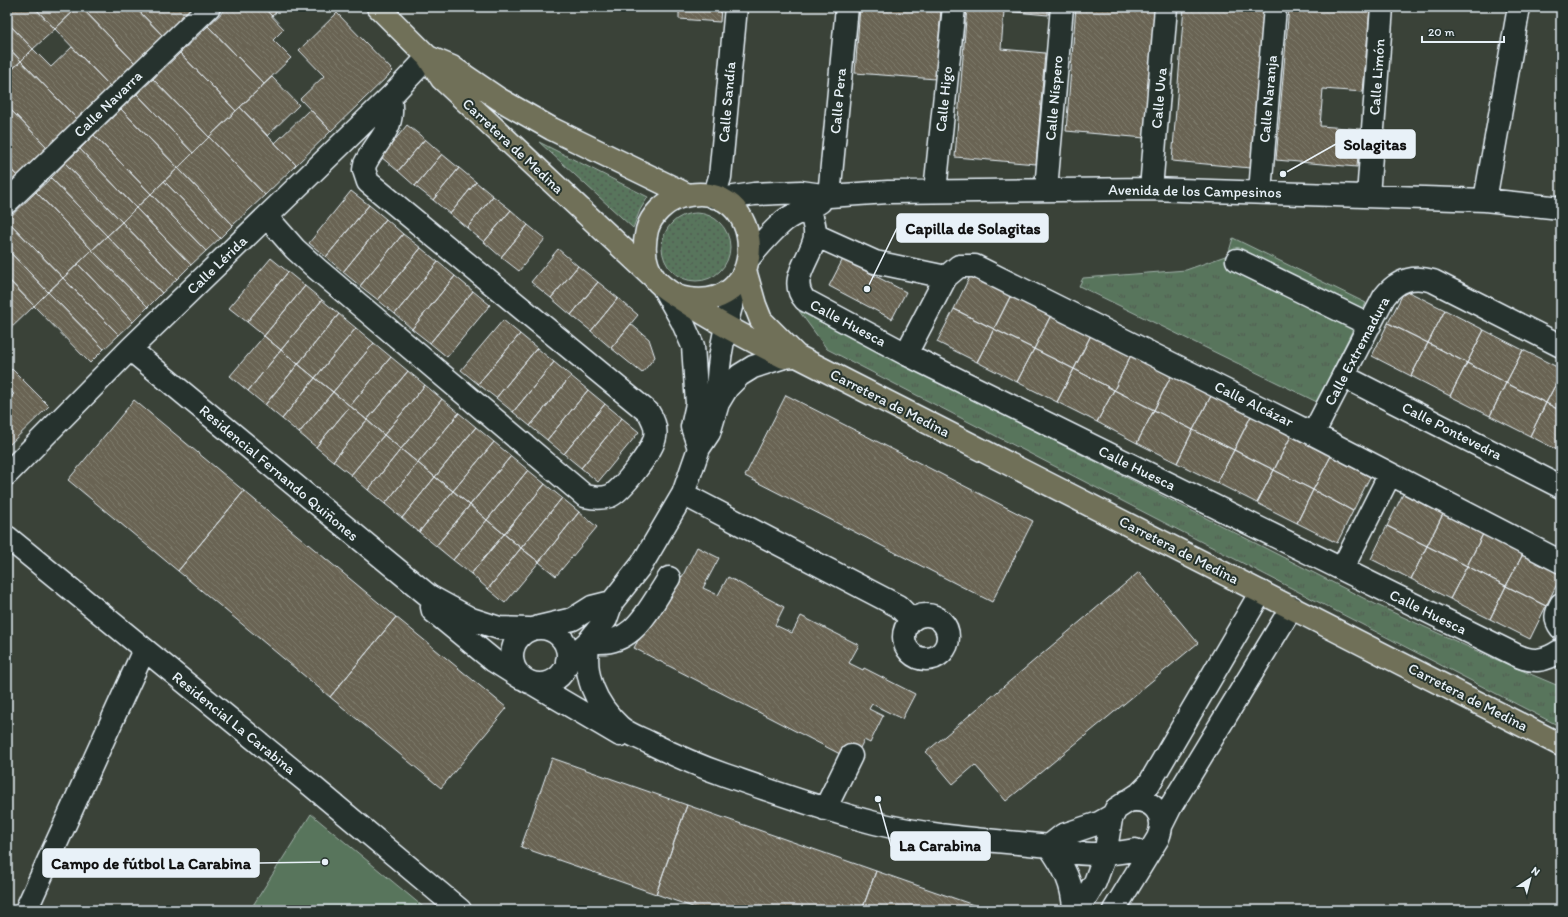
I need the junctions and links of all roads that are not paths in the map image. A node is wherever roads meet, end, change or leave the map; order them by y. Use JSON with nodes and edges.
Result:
{"nodes":[{"id":1,"x":209,"y":7,"type":"edge"},
{"id":2,"x":378,"y":7,"type":"edge"},
{"id":3,"x":736,"y":7,"type":"edge"},
{"id":4,"x":847,"y":7,"type":"edge"},
{"id":5,"x":954,"y":7,"type":"edge"},
{"id":6,"x":1062,"y":7,"type":"edge"},
{"id":7,"x":1166,"y":7,"type":"edge"},
{"id":8,"x":1275,"y":7,"type":"edge"},
{"id":9,"x":1382,"y":7,"type":"edge"},
{"id":10,"x":1519,"y":7,"type":"edge"},
{"id":11,"x":428,"y":57,"type":"junction"},
{"id":12,"x":390,"y":97,"type":"junction"},
{"id":13,"x":1046,"y":189,"type":"junction"},
{"id":14,"x":1151,"y":189,"type":"junction"},
{"id":15,"x":936,"y":191,"type":"junction"},
{"id":16,"x":1260,"y":192,"type":"junction"},
{"id":17,"x":688,"y":195,"type":"junction"},
{"id":18,"x":829,"y":196,"type":"junction"},
{"id":19,"x":1368,"y":196,"type":"junction"},
{"id":20,"x":718,"y":198,"type":"junction"},
{"id":21,"x":1485,"y":200,"type":"junction"},
{"id":22,"x":7,"y":202,"type":"edge"},
{"id":23,"x":1561,"y":208,"type":"edge"},
{"id":24,"x":809,"y":210,"type":"junction"},
{"id":25,"x":267,"y":217,"type":"junction"},
{"id":26,"x":815,"y":235,"type":"junction"},
{"id":27,"x":1237,"y":260,"type":"dead end"},
{"id":28,"x":744,"y":270,"type":"junction"},
{"id":29,"x":946,"y":277,"type":"junction"},
{"id":30,"x":665,"y":288,"type":"junction"},
{"id":31,"x":1370,"y":324,"type":"junction"},
{"id":32,"x":727,"y":327,"type":"junction"},
{"id":33,"x":1561,"y":346,"type":"edge"},
{"id":34,"x":130,"y":349,"type":"junction"},
{"id":35,"x":906,"y":354,"type":"junction"},
{"id":36,"x":791,"y":357,"type":"junction"},
{"id":37,"x":1343,"y":376,"type":"junction"},
{"id":38,"x":718,"y":403,"type":"junction"},
{"id":39,"x":1313,"y":434,"type":"junction"},
{"id":40,"x":699,"y":448,"type":"junction"},
{"id":41,"x":7,"y":474,"type":"edge"},
{"id":42,"x":1390,"y":474,"type":"junction"},
{"id":43,"x":1561,"y":487,"type":"edge"},
{"id":44,"x":683,"y":494,"type":"junction"},
{"id":45,"x":7,"y":537,"type":"edge"},
{"id":46,"x":1561,"y":562,"type":"edge"},
{"id":47,"x":1342,"y":570,"type":"junction"},
{"id":48,"x":669,"y":578,"type":"dead end"},
{"id":49,"x":1261,"y":592,"type":"junction"},
{"id":50,"x":429,"y":596,"type":"junction"},
{"id":51,"x":612,"y":602,"type":"junction"},
{"id":52,"x":1561,"y":604,"type":"edge"},
{"id":53,"x":1292,"y":607,"type":"junction"},
{"id":54,"x":911,"y":620,"type":"dead end"},
{"id":55,"x":534,"y":628,"type":"junction"},
{"id":56,"x":1561,"y":628,"type":"edge"},
{"id":57,"x":589,"y":641,"type":"junction"},
{"id":58,"x":1561,"y":648,"type":"edge"},
{"id":59,"x":144,"y":650,"type":"junction"},
{"id":60,"x":568,"y":661,"type":"junction"},
{"id":61,"x":526,"y":680,"type":"junction"},
{"id":62,"x":641,"y":739,"type":"junction"},
{"id":63,"x":1561,"y":745,"type":"edge"},
{"id":64,"x":851,"y":756,"type":"dead end"},
{"id":65,"x":825,"y":809,"type":"junction"},
{"id":66,"x":1117,"y":813,"type":"junction"},
{"id":67,"x":1150,"y":840,"type":"junction"},
{"id":68,"x":1048,"y":846,"type":"junction"},
{"id":69,"x":1105,"y":855,"type":"junction"},
{"id":70,"x":26,"y":910,"type":"edge"},
{"id":71,"x":460,"y":910,"type":"edge"},
{"id":72,"x":1074,"y":910,"type":"edge"},
{"id":73,"x":1078,"y":910,"type":"edge"},
{"id":74,"x":1114,"y":910,"type":"edge"}],
"edges":[{"from":1,"to":22,"type":"street","name":"Calle Navarra"},
{"from":2,"to":11,"type":"main road","name":"Carretera de Medina"},
{"from":3,"to":20,"type":"street","name":"Calle Sandía"},
{"from":4,"to":18,"type":"street","name":"Calle Pera"},
{"from":5,"to":15,"type":"street","name":"Calle Higo"},
{"from":6,"to":13,"type":"street","name":"Calle Níspero"},
{"from":7,"to":14,"type":"street","name":"Calle Uva"},
{"from":8,"to":16,"type":"street","name":"Calle Naranja"},
{"from":9,"to":19,"type":"street","name":"Calle Limón"},
{"from":10,"to":21,"type":"street"},
{"from":11,"to":12,"type":"street","name":"Calle Lérida"},
{"from":11,"to":17,"type":"main road"},
{"from":11,"to":30,"type":"main road","name":"Carretera de Medina"},
{"from":12,"to":25,"type":"street","name":"Calle Lérida"},
{"from":12,"to":25,"type":"street"},
{"from":13,"to":14,"type":"street","name":"Avenida de los Campesinos"},
{"from":13,"to":15,"type":"street","name":"Avenida de los Campesinos"},
{"from":14,"to":16,"type":"street","name":"Avenida de los Campesinos"},
{"from":15,"to":18,"type":"street","name":"Avenida de los Campesinos"},
{"from":16,"to":19,"type":"street","name":"Avenida de los Campesinos"},
{"from":17,"to":20,"type":"main road"},
{"from":17,"to":30,"type":"main road"},
{"from":18,"to":20,"type":"street","name":"Avenida de los Campesinos"},
{"from":18,"to":24,"type":"street"},
{"from":19,"to":21,"type":"street","name":"Avenida de los Campesinos"},
{"from":20,"to":28,"type":"main road"},
{"from":21,"to":23,"type":"street","name":"Avenida de los Campesinos"},
{"from":24,"to":26,"type":"street","name":"Calle Huesca"},
{"from":24,"to":28,"type":"street"},
{"from":25,"to":34,"type":"street","name":"Calle Lérida"},
{"from":26,"to":29,"type":"street"},
{"from":26,"to":35,"type":"street","name":"Calle Huesca"},
{"from":27,"to":31,"type":"street"},
{"from":28,"to":30,"type":"main road"},
{"from":28,"to":32,"type":"street"},
{"from":28,"to":36,"type":"main road"},
{"from":29,"to":35,"type":"street","name":"Calle Alcázar"},
{"from":29,"to":39,"type":"street","name":"Calle Alcázar"},
{"from":30,"to":32,"type":"main road","name":"Carretera de Medina"},
{"from":30,"to":40,"type":"street"},
{"from":31,"to":33,"type":"street","name":"Calle Extremadura"},
{"from":31,"to":37,"type":"street","name":"Calle Extremadura"},
{"from":32,"to":36,"type":"main road","name":"Carretera de Medina"},
{"from":32,"to":38,"type":"street"},
{"from":34,"to":41,"type":"street","name":"Calle Lérida"},
{"from":34,"to":50,"type":"street","name":"Residencial Fernando Quiñones"},
{"from":35,"to":47,"type":"street","name":"Calle Huesca"},
{"from":36,"to":38,"type":"street"},
{"from":36,"to":49,"type":"main road","name":"Carretera de Medina"},
{"from":37,"to":39,"type":"street","name":"Calle Extremadura"},
{"from":37,"to":43,"type":"street","name":"Calle Pontevedra"},
{"from":38,"to":40,"type":"street"},
{"from":39,"to":42,"type":"street","name":"Calle Alcázar"},
{"from":40,"to":44,"type":"street"},
{"from":42,"to":46,"type":"street","name":"Calle Alcázar"},
{"from":42,"to":47,"type":"street"},
{"from":44,"to":51,"type":"street"},
{"from":44,"to":54,"type":"street"},
{"from":45,"to":59,"type":"street","name":"Residencial La Carabina"},
{"from":47,"to":58,"type":"street","name":"Calle Huesca"},
{"from":48,"to":57,"type":"street"},
{"from":49,"to":53,"type":"main road","name":"Carretera de Medina"},
{"from":49,"to":66,"type":"street"},
{"from":50,"to":55,"type":"street","name":"Residencial Fernando Quiñones"},
{"from":50,"to":61,"type":"street","name":"Residencial Fernando Quiñones"},
{"from":51,"to":55,"type":"street"},
{"from":51,"to":57,"type":"street"},
{"from":52,"to":56,"type":"street"},
{"from":53,"to":63,"type":"main road","name":"Carretera de Medina"},
{"from":53,"to":67,"type":"street"},
{"from":55,"to":60,"type":"street"},
{"from":55,"to":61,"type":"street"},
{"from":57,"to":60,"type":"street"},
{"from":57,"to":62,"type":"street","name":"Residencial Fernando Quiñones"},
{"from":59,"to":70,"type":"street"},
{"from":59,"to":71,"type":"street","name":"Residencial La Carabina"},
{"from":60,"to":61,"type":"street"},
{"from":61,"to":62,"type":"street","name":"Residencial Fernando Quiñones"},
{"from":62,"to":65,"type":"street","name":"Residencial Fernando Quiñones"},
{"from":64,"to":65,"type":"street"},
{"from":65,"to":68,"type":"street","name":"Residencial Fernando Quiñones"},
{"from":66,"to":67,"type":"street"},
{"from":66,"to":67,"type":"street"},
{"from":66,"to":68,"type":"street"},
{"from":66,"to":69,"type":"street"},
{"from":67,"to":69,"type":"street","name":"Residencial Fernando Quiñones"},
{"from":67,"to":74,"type":"street"},
{"from":68,"to":69,"type":"street","name":"Residencial Fernando Quiñones"},
{"from":68,"to":72,"type":"street"},
{"from":69,"to":73,"type":"street"}]}
